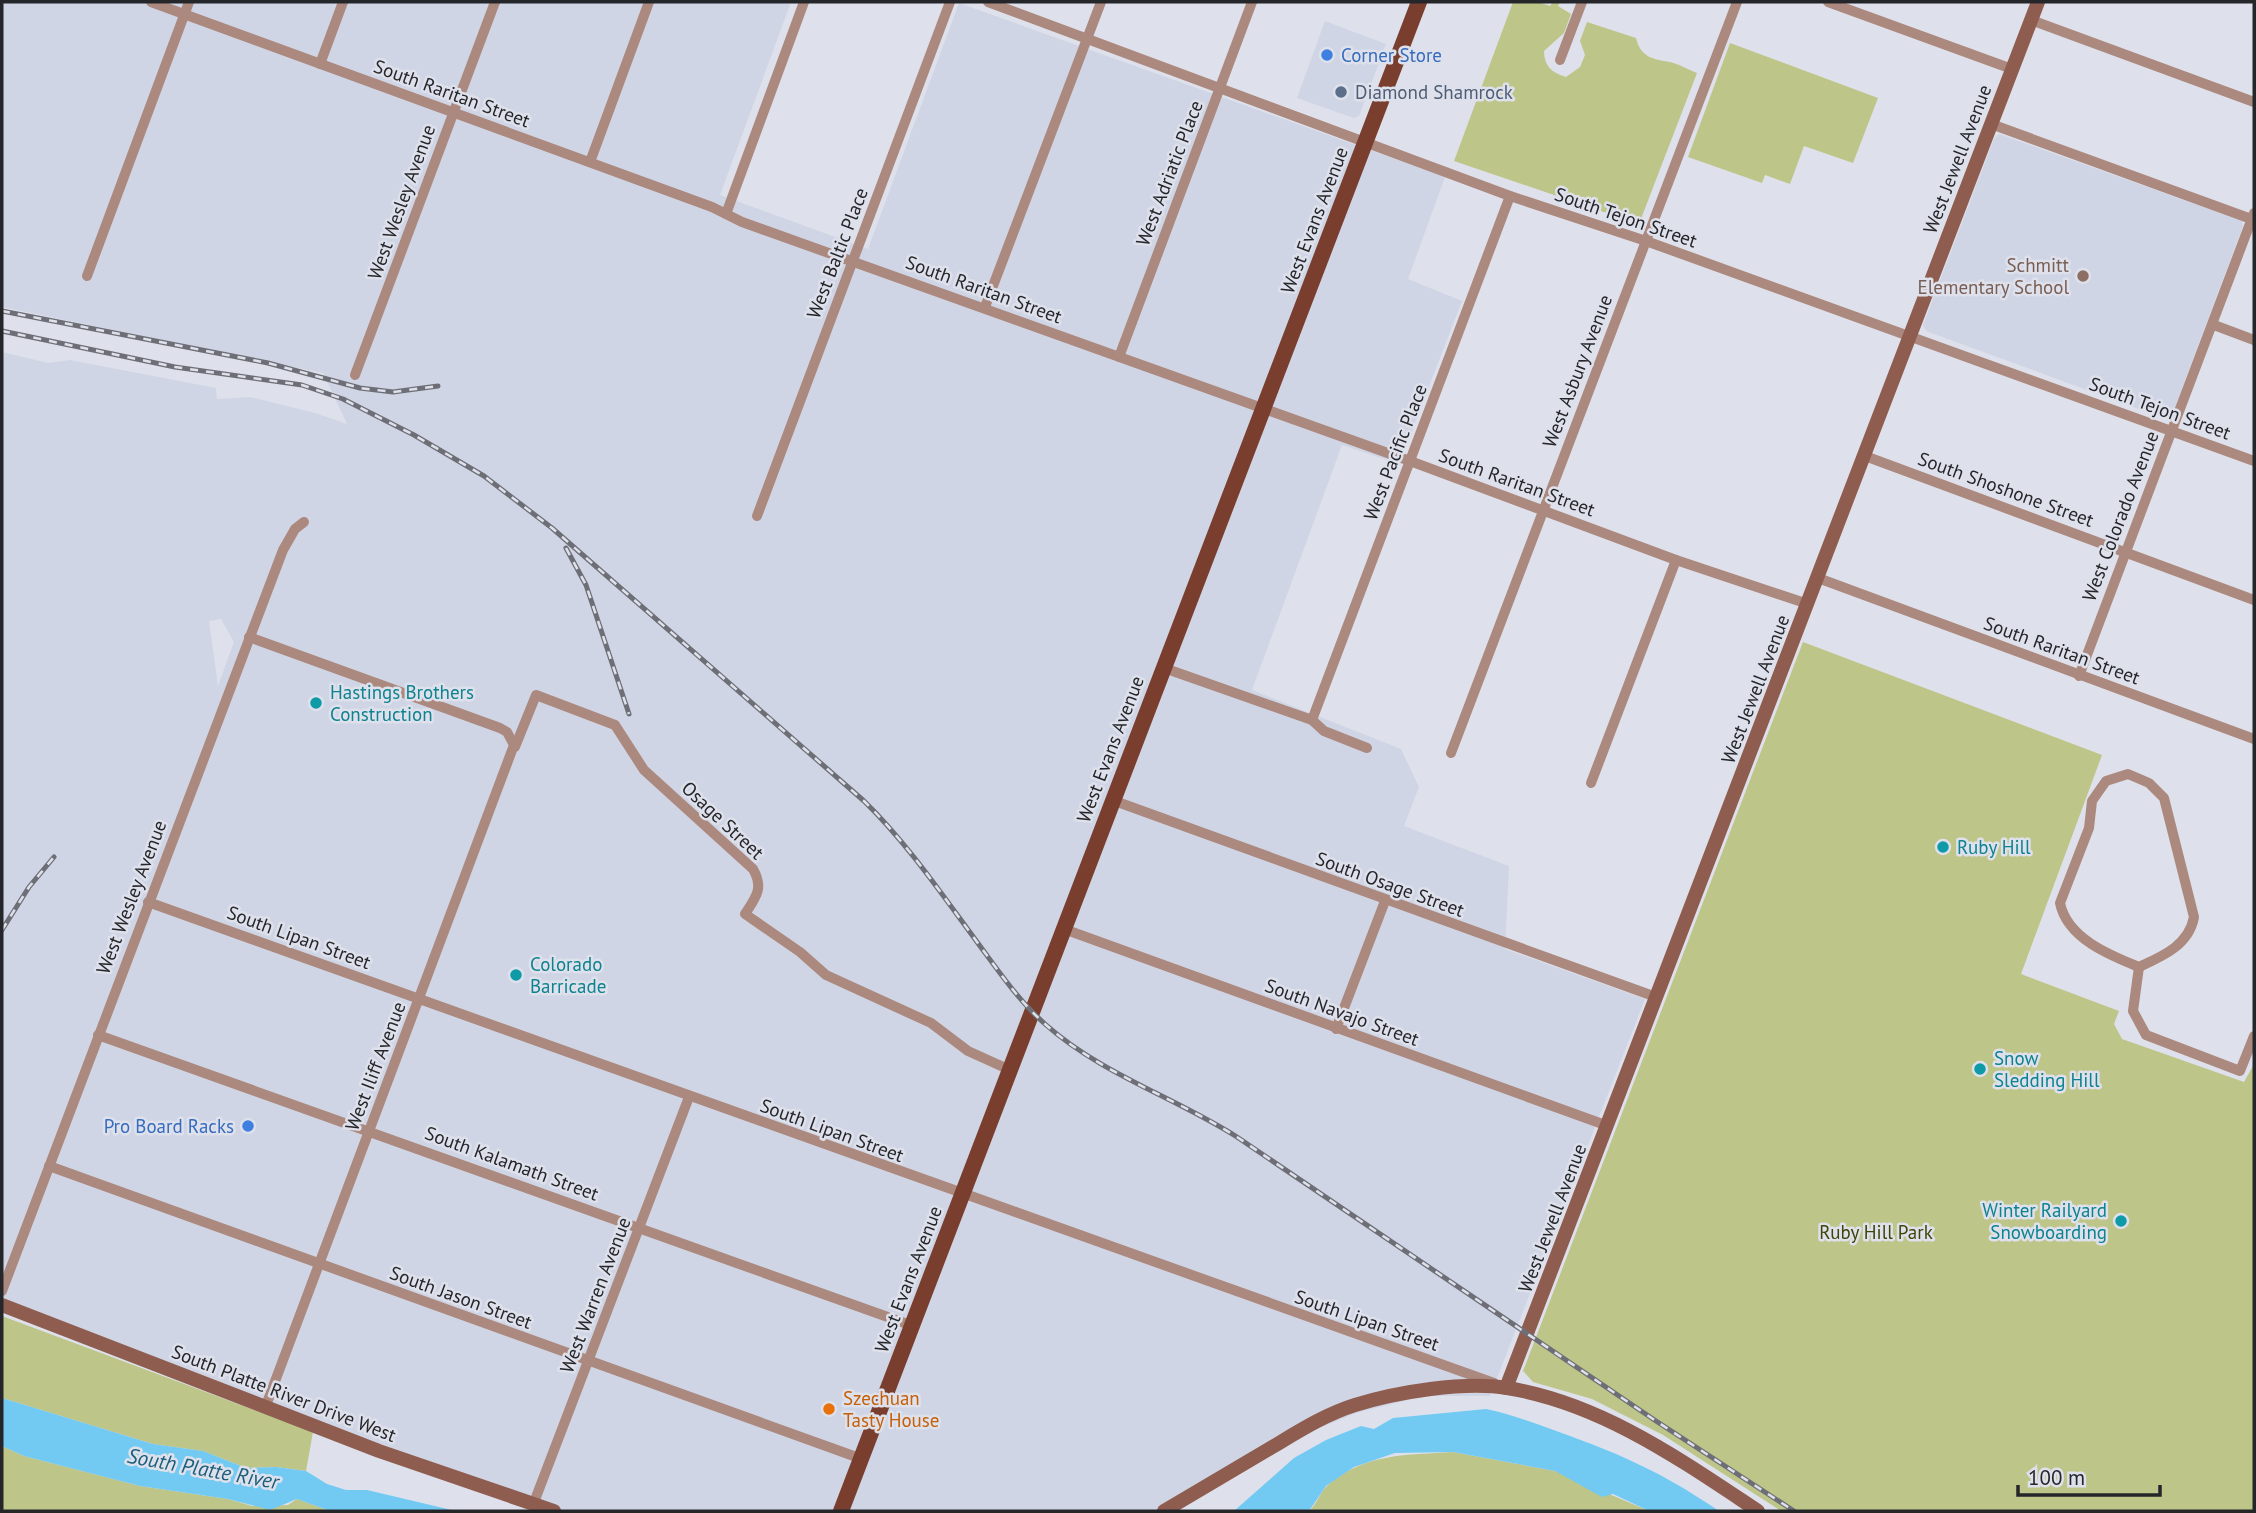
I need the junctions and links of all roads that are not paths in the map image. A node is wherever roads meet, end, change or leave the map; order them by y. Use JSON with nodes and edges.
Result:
{"nodes":[{"id":1,"x":150,"y":2,"type":"edge"},
{"id":2,"x":190,"y":2,"type":"edge"},
{"id":3,"x":343,"y":2,"type":"edge"},
{"id":4,"x":495,"y":2,"type":"edge"},
{"id":5,"x":649,"y":2,"type":"edge"},
{"id":6,"x":804,"y":2,"type":"edge"},
{"id":7,"x":950,"y":2,"type":"edge"},
{"id":8,"x":988,"y":2,"type":"edge"},
{"id":9,"x":1101,"y":2,"type":"edge"},
{"id":10,"x":1252,"y":2,"type":"edge"},
{"id":11,"x":1419,"y":2,"type":"edge"},
{"id":12,"x":1582,"y":2,"type":"edge"},
{"id":13,"x":1737,"y":2,"type":"edge"},
{"id":14,"x":1828,"y":2,"type":"edge"},
{"id":15,"x":2038,"y":2,"type":"edge"},
{"id":16,"x":185,"y":14,"type":"junction"},
{"id":17,"x":2031,"y":20,"type":"junction"},
{"id":18,"x":1087,"y":38,"type":"junction"},
{"id":19,"x":1560,"y":60,"type":"dead end"},
{"id":20,"x":320,"y":64,"type":"junction"},
{"id":21,"x":2012,"y":69,"type":"junction"},
{"id":22,"x":1221,"y":87,"type":"junction"},
{"id":23,"x":2254,"y":102,"type":"edge"},
{"id":24,"x":453,"y":113,"type":"junction"},
{"id":25,"x":1991,"y":124,"type":"junction"},
{"id":26,"x":1367,"y":140,"type":"junction"},
{"id":27,"x":590,"y":162,"type":"junction"},
{"id":28,"x":1510,"y":196,"type":"junction"},
{"id":29,"x":726,"y":214,"type":"junction"},
{"id":30,"x":2253,"y":217,"type":"edge"},
{"id":31,"x":1646,"y":241,"type":"junction"},
{"id":32,"x":852,"y":261,"type":"junction"},
{"id":33,"x":88,"y":276,"type":"dead end"},
{"id":34,"x":985,"y":307,"type":"junction"},
{"id":35,"x":2214,"y":325,"type":"junction"},
{"id":36,"x":1911,"y":336,"type":"junction"},
{"id":37,"x":2254,"y":340,"type":"edge"},
{"id":38,"x":1119,"y":357,"type":"junction"},
{"id":39,"x":355,"y":375,"type":"dead end"},
{"id":40,"x":1265,"y":410,"type":"junction"},
{"id":41,"x":2172,"y":430,"type":"junction"},
{"id":42,"x":1865,"y":456,"type":"junction"},
{"id":43,"x":1410,"y":461,"type":"junction"},
{"id":44,"x":2254,"y":461,"type":"edge"},
{"id":45,"x":1543,"y":510,"type":"junction"},
{"id":46,"x":757,"y":516,"type":"dead end"},
{"id":47,"x":304,"y":522,"type":"dead end"},
{"id":48,"x":2124,"y":551,"type":"junction"},
{"id":49,"x":1675,"y":560,"type":"junction"},
{"id":50,"x":1818,"y":578,"type":"junction"},
{"id":51,"x":2254,"y":600,"type":"edge"},
{"id":52,"x":1808,"y":604,"type":"junction"},
{"id":53,"x":249,"y":637,"type":"junction"},
{"id":54,"x":1164,"y":668,"type":"junction"},
{"id":55,"x":2079,"y":676,"type":"junction"},
{"id":56,"x":1312,"y":720,"type":"junction"},
{"id":57,"x":2254,"y":739,"type":"edge"},
{"id":58,"x":1367,"y":748,"type":"dead end"},
{"id":59,"x":514,"y":750,"type":"junction"},
{"id":60,"x":1451,"y":753,"type":"dead end"},
{"id":61,"x":1591,"y":783,"type":"dead end"},
{"id":62,"x":1112,"y":800,"type":"junction"},
{"id":63,"x":1385,"y":901,"type":"junction"},
{"id":64,"x":148,"y":902,"type":"junction"},
{"id":65,"x":1064,"y":929,"type":"junction"},
{"id":66,"x":2139,"y":967,"type":"junction"},
{"id":67,"x":1656,"y":997,"type":"junction"},
{"id":68,"x":419,"y":999,"type":"junction"},
{"id":69,"x":1336,"y":1029,"type":"junction"},
{"id":70,"x":98,"y":1035,"type":"junction"},
{"id":71,"x":2254,"y":1035,"type":"edge"},
{"id":72,"x":1010,"y":1070,"type":"junction"},
{"id":73,"x":689,"y":1097,"type":"junction"},
{"id":74,"x":1608,"y":1126,"type":"junction"},
{"id":75,"x":369,"y":1132,"type":"junction"},
{"id":76,"x":49,"y":1166,"type":"junction"},
{"id":77,"x":962,"y":1195,"type":"junction"},
{"id":78,"x":640,"y":1227,"type":"junction"},
{"id":79,"x":319,"y":1264,"type":"junction"},
{"id":80,"x":2,"y":1291,"type":"edge"},
{"id":81,"x":2,"y":1305,"type":"edge"},
{"id":82,"x":913,"y":1326,"type":"junction"},
{"id":83,"x":588,"y":1361,"type":"junction"},
{"id":84,"x":1506,"y":1388,"type":"junction"},
{"id":85,"x":265,"y":1408,"type":"junction"},
{"id":86,"x":862,"y":1459,"type":"junction"},
{"id":87,"x":533,"y":1504,"type":"junction"},
{"id":88,"x":554,"y":1511,"type":"edge"},
{"id":89,"x":842,"y":1511,"type":"edge"},
{"id":90,"x":1164,"y":1511,"type":"edge"},
{"id":91,"x":1758,"y":1511,"type":"edge"}],
"edges":[{"from":1,"to":16,"type":"street","name":"South Raritan Street"},
{"from":2,"to":16,"type":"street"},
{"from":3,"to":20,"type":"street"},
{"from":4,"to":24,"type":"street","name":"West Wesley Avenue"},
{"from":5,"to":27,"type":"street"},
{"from":6,"to":29,"type":"street"},
{"from":7,"to":32,"type":"street","name":"West Baltic Place"},
{"from":8,"to":18,"type":"street","name":"South Tejon Street"},
{"from":9,"to":18,"type":"street"},
{"from":10,"to":22,"type":"street","name":"West Adriatic Place"},
{"from":11,"to":26,"type":"main road","name":"West Evans Avenue"},
{"from":12,"to":19,"type":"street"},
{"from":13,"to":31,"type":"street","name":"West Asbury Avenue"},
{"from":14,"to":21,"type":"street"},
{"from":15,"to":17,"type":"street","name":"West Jewell Avenue"},
{"from":16,"to":20,"type":"street","name":"South Raritan Street"},
{"from":16,"to":33,"type":"street"},
{"from":17,"to":21,"type":"street","name":"West Jewell Avenue"},
{"from":17,"to":23,"type":"street"},
{"from":18,"to":22,"type":"street","name":"South Tejon Street"},
{"from":18,"to":34,"type":"street"},
{"from":20,"to":24,"type":"street","name":"South Raritan Street"},
{"from":21,"to":25,"type":"street","name":"West Jewell Avenue"},
{"from":22,"to":26,"type":"street","name":"South Tejon Street"},
{"from":22,"to":38,"type":"street","name":"West Adriatic Place"},
{"from":24,"to":27,"type":"street","name":"South Raritan Street"},
{"from":24,"to":39,"type":"street","name":"West Wesley Avenue"},
{"from":25,"to":30,"type":"street"},
{"from":25,"to":36,"type":"street","name":"West Jewell Avenue"},
{"from":26,"to":28,"type":"street","name":"South Tejon Street"},
{"from":26,"to":40,"type":"main road","name":"West Evans Avenue"},
{"from":27,"to":29,"type":"street","name":"South Raritan Street"},
{"from":28,"to":31,"type":"street","name":"South Tejon Street"},
{"from":28,"to":43,"type":"street","name":"West Pacific Place"},
{"from":29,"to":32,"type":"street","name":"South Raritan Street"},
{"from":30,"to":35,"type":"street","name":"West Colorado Avenue"},
{"from":31,"to":36,"type":"street","name":"South Tejon Street"},
{"from":31,"to":45,"type":"street","name":"West Asbury Avenue"},
{"from":32,"to":34,"type":"street","name":"South Raritan Street"},
{"from":32,"to":46,"type":"street","name":"West Baltic Place"},
{"from":34,"to":38,"type":"street","name":"South Raritan Street"},
{"from":35,"to":37,"type":"street"},
{"from":35,"to":41,"type":"street","name":"West Colorado Avenue"},
{"from":36,"to":41,"type":"street","name":"South Tejon Street"},
{"from":36,"to":42,"type":"street","name":"West Jewell Avenue"},
{"from":38,"to":40,"type":"street","name":"South Raritan Street"},
{"from":40,"to":43,"type":"street","name":"South Raritan Street"},
{"from":40,"to":54,"type":"main road","name":"West Evans Avenue"},
{"from":41,"to":44,"type":"street","name":"South Tejon Street"},
{"from":41,"to":48,"type":"street","name":"West Colorado Avenue"},
{"from":42,"to":48,"type":"street","name":"South Shoshone Street"},
{"from":42,"to":50,"type":"street","name":"West Jewell Avenue"},
{"from":43,"to":45,"type":"street","name":"South Raritan Street"},
{"from":43,"to":56,"type":"street","name":"West Pacific Place"},
{"from":45,"to":49,"type":"street","name":"South Raritan Street"},
{"from":45,"to":60,"type":"street","name":"West Asbury Avenue"},
{"from":47,"to":53,"type":"street","name":"West Wesley Avenue"},
{"from":48,"to":51,"type":"street","name":"South Shoshone Street"},
{"from":48,"to":55,"type":"street","name":"West Colorado Avenue"},
{"from":49,"to":52,"type":"street","name":"South Raritan Street"},
{"from":49,"to":61,"type":"street"},
{"from":50,"to":52,"type":"street","name":"West Jewell Avenue"},
{"from":50,"to":55,"type":"street","name":"South Raritan Street"},
{"from":52,"to":67,"type":"street","name":"West Jewell Avenue"},
{"from":53,"to":59,"type":"street"},
{"from":53,"to":64,"type":"street","name":"West Wesley Avenue"},
{"from":54,"to":56,"type":"street"},
{"from":54,"to":62,"type":"main road","name":"West Evans Avenue"},
{"from":55,"to":57,"type":"street","name":"South Raritan Street"},
{"from":56,"to":58,"type":"street"},
{"from":59,"to":68,"type":"street","name":"West Iliff Avenue"},
{"from":59,"to":72,"type":"street","name":"Osage Street"},
{"from":62,"to":63,"type":"street","name":"South Osage Street"},
{"from":62,"to":65,"type":"main road","name":"West Evans Avenue"},
{"from":63,"to":67,"type":"street","name":"South Osage Street"},
{"from":63,"to":69,"type":"street"},
{"from":64,"to":68,"type":"street","name":"South Lipan Street"},
{"from":64,"to":70,"type":"street","name":"West Wesley Avenue"},
{"from":65,"to":69,"type":"street","name":"South Navajo Street"},
{"from":65,"to":72,"type":"main road","name":"West Evans Avenue"},
{"from":66,"to":66,"type":"street"},
{"from":66,"to":71,"type":"street"},
{"from":67,"to":74,"type":"street","name":"West Jewell Avenue"},
{"from":68,"to":73,"type":"street","name":"South Lipan Street"},
{"from":68,"to":75,"type":"street","name":"West Iliff Avenue"},
{"from":69,"to":74,"type":"street","name":"South Navajo Street"},
{"from":70,"to":75,"type":"street","name":"South Kalamath Street"},
{"from":70,"to":76,"type":"street","name":"West Wesley Avenue"},
{"from":72,"to":77,"type":"main road","name":"West Evans Avenue"},
{"from":73,"to":77,"type":"street","name":"South Lipan Street"},
{"from":73,"to":78,"type":"street","name":"West Warren Avenue"},
{"from":74,"to":84,"type":"street","name":"West Jewell Avenue"},
{"from":75,"to":78,"type":"street","name":"South Kalamath Street"},
{"from":75,"to":79,"type":"street","name":"West Iliff Avenue"},
{"from":76,"to":79,"type":"street","name":"South Jason Street"},
{"from":76,"to":80,"type":"street","name":"West Wesley Avenue"},
{"from":77,"to":82,"type":"main road","name":"West Evans Avenue"},
{"from":77,"to":84,"type":"street","name":"South Lipan Street"},
{"from":78,"to":82,"type":"street","name":"South Kalamath Street"},
{"from":78,"to":83,"type":"street","name":"West Warren Avenue"},
{"from":79,"to":83,"type":"street","name":"South Jason Street"},
{"from":79,"to":85,"type":"street","name":"West Iliff Avenue"},
{"from":81,"to":85,"type":"street","name":"South Platte River Drive West"},
{"from":82,"to":86,"type":"main road","name":"West Evans Avenue"},
{"from":83,"to":86,"type":"street","name":"South Jason Street"},
{"from":83,"to":87,"type":"street","name":"West Warren Avenue"},
{"from":84,"to":90,"type":"street"},
{"from":84,"to":91,"type":"street"},
{"from":85,"to":87,"type":"street","name":"South Platte River Drive West"},
{"from":86,"to":89,"type":"main road","name":"West Evans Avenue"},
{"from":87,"to":88,"type":"street","name":"South Platte River Drive West"}]}
